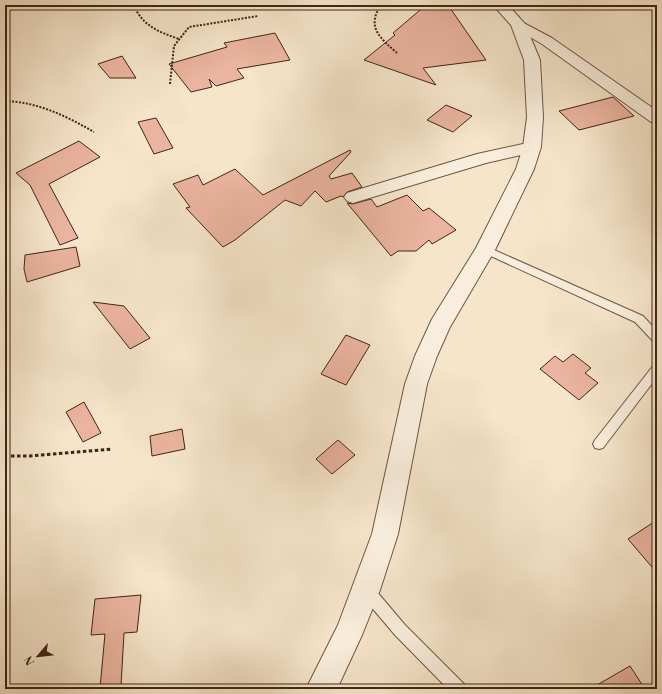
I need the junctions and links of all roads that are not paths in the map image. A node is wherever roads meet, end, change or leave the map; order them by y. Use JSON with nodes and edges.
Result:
{"nodes":[{"id":1,"x":500,"y":5,"type":"edge"},
{"id":2,"x":518,"y":24,"type":"junction"},
{"id":3,"x":657,"y":119,"type":"edge"},
{"id":4,"x":532,"y":147,"type":"junction"},
{"id":5,"x":353,"y":196,"type":"dead end"},
{"id":6,"x":485,"y":250,"type":"junction"},
{"id":7,"x":657,"y":338,"type":"edge"},
{"id":8,"x":657,"y":369,"type":"edge"},
{"id":9,"x":599,"y":444,"type":"dead end"},
{"id":10,"x":366,"y":590,"type":"junction"},
{"id":11,"x":321,"y":689,"type":"edge"},
{"id":12,"x":459,"y":689,"type":"edge"}],
"edges":[{"from":1,"to":2,"type":"street"},
{"from":2,"to":3,"type":"street"},
{"from":2,"to":4,"type":"street"},
{"from":4,"to":5,"type":"street"},
{"from":4,"to":6,"type":"street"},
{"from":6,"to":7,"type":"lane"},
{"from":6,"to":10,"type":"street"},
{"from":8,"to":9,"type":"lane"},
{"from":10,"to":11,"type":"street"},
{"from":10,"to":12,"type":"lane"}]}
